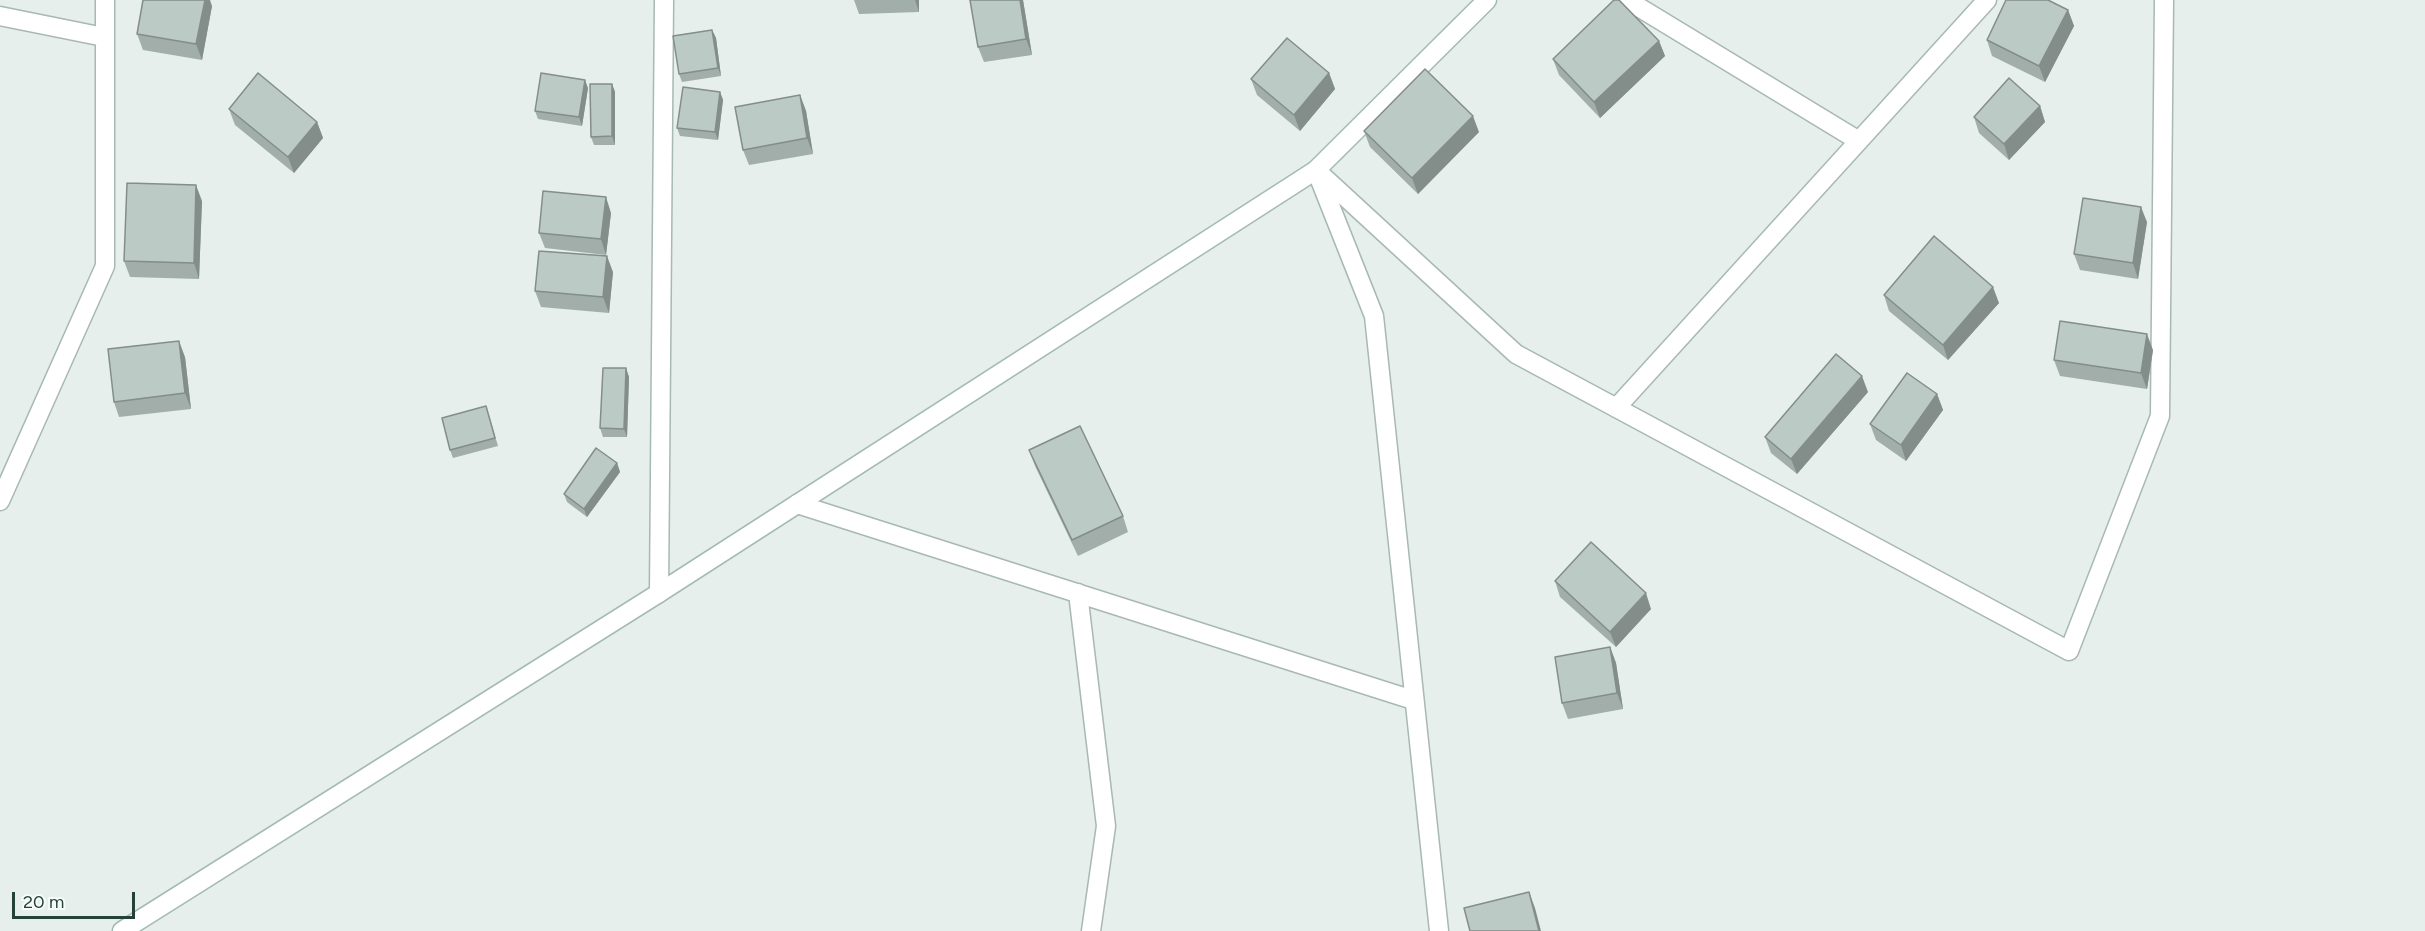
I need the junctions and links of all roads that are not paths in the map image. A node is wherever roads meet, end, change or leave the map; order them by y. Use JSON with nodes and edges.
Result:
{"nodes":[{"id":1,"x":105,"y":0,"type":"edge"},
{"id":2,"x":664,"y":0,"type":"edge"},
{"id":3,"x":1487,"y":0,"type":"edge"},
{"id":4,"x":1627,"y":0,"type":"edge"},
{"id":5,"x":1987,"y":0,"type":"edge"},
{"id":6,"x":2164,"y":0,"type":"edge"},
{"id":7,"x":0,"y":16,"type":"edge"},
{"id":8,"x":105,"y":37,"type":"junction"},
{"id":9,"x":1859,"y":141,"type":"junction"},
{"id":10,"x":1316,"y":170,"type":"junction"},
{"id":11,"x":1616,"y":408,"type":"junction"},
{"id":12,"x":0,"y":501,"type":"edge"},
{"id":13,"x":797,"y":504,"type":"junction"},
{"id":14,"x":659,"y":593,"type":"junction"},
{"id":15,"x":1078,"y":593,"type":"junction"},
{"id":16,"x":1413,"y":700,"type":"junction"},
{"id":17,"x":122,"y":931,"type":"edge"},
{"id":18,"x":1090,"y":931,"type":"edge"},
{"id":19,"x":1439,"y":931,"type":"edge"}],
"edges":[{"from":1,"to":8,"type":"street"},
{"from":2,"to":14,"type":"street"},
{"from":3,"to":10,"type":"street"},
{"from":4,"to":9,"type":"street"},
{"from":5,"to":9,"type":"street"},
{"from":6,"to":11,"type":"street"},
{"from":7,"to":8,"type":"street"},
{"from":8,"to":12,"type":"street"},
{"from":9,"to":11,"type":"street"},
{"from":10,"to":11,"type":"street"},
{"from":10,"to":13,"type":"street"},
{"from":10,"to":16,"type":"street"},
{"from":13,"to":14,"type":"street"},
{"from":13,"to":15,"type":"street"},
{"from":14,"to":17,"type":"street"},
{"from":15,"to":16,"type":"street"},
{"from":15,"to":18,"type":"street"},
{"from":16,"to":19,"type":"street"}]}
